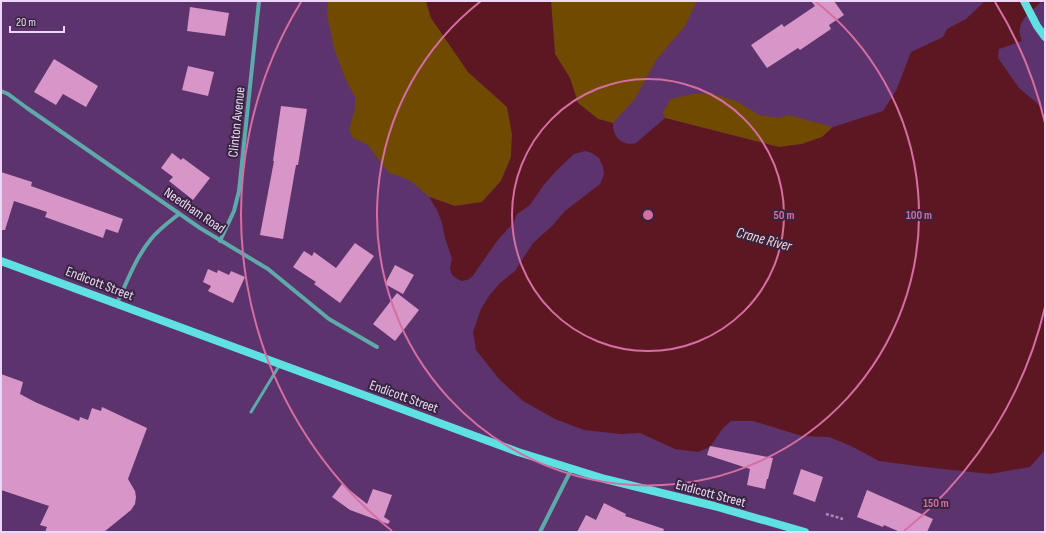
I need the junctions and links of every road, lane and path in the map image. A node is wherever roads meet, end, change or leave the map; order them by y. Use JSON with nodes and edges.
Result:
{"nodes":[{"id":1,"x":259,"y":1,"type":"edge"},
{"id":2,"x":1024,"y":1,"type":"edge"},
{"id":3,"x":1045,"y":37,"type":"edge"},
{"id":4,"x":1,"y":91,"type":"edge"},
{"id":5,"x":180,"y":214,"type":"junction"},
{"id":6,"x":220,"y":241,"type":"junction"},
{"id":7,"x":1,"y":261,"type":"edge"},
{"id":8,"x":117,"y":303,"type":"junction"},
{"id":9,"x":377,"y":347,"type":"dead end"},
{"id":10,"x":279,"y":364,"type":"junction"},
{"id":11,"x":251,"y":412,"type":"dead end"},
{"id":12,"x":571,"y":470,"type":"junction"},
{"id":13,"x":826,"y":514,"type":"dead end"},
{"id":14,"x":843,"y":519,"type":"dead end"},
{"id":15,"x":540,"y":532,"type":"edge"},
{"id":16,"x":805,"y":532,"type":"edge"}],
"edges":[{"from":1,"to":6,"type":"street","name":"Clinton Avenue"},
{"from":2,"to":3,"type":"main road"},
{"from":4,"to":5,"type":"street","name":"Needham Road"},
{"from":5,"to":6,"type":"street","name":"Needham Road"},
{"from":5,"to":8,"type":"street"},
{"from":6,"to":9,"type":"street","name":"Needham Road"},
{"from":7,"to":8,"type":"main road","name":"Endicott Street"},
{"from":8,"to":10,"type":"main road","name":"Endicott Street"},
{"from":10,"to":11,"type":"lane"},
{"from":10,"to":12,"type":"main road","name":"Endicott Street"},
{"from":12,"to":15,"type":"street"},
{"from":12,"to":16,"type":"main road","name":"Endicott Street"},
{"from":13,"to":14,"type":"path"}]}
